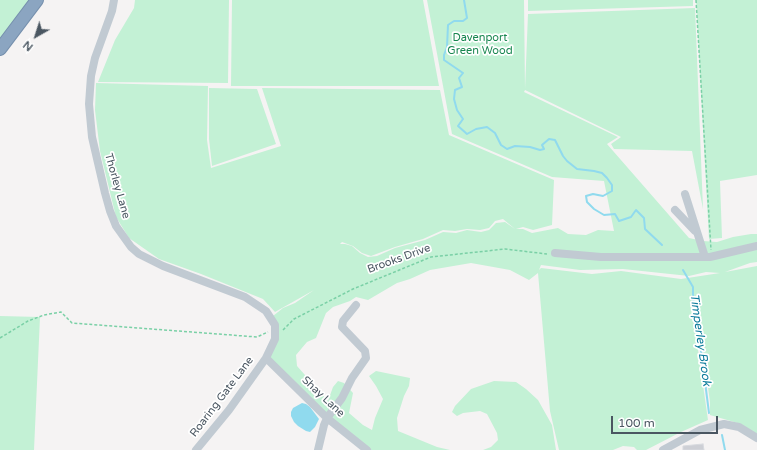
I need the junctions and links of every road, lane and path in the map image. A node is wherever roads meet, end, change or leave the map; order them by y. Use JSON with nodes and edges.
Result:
{"nodes":[{"id":1,"x":37,"y":0,"type":"edge"},
{"id":2,"x":114,"y":0,"type":"edge"},
{"id":3,"x":696,"y":0,"type":"edge"},
{"id":4,"x":0,"y":49,"type":"edge"},
{"id":5,"x":684,"y":194,"type":"dead end"},
{"id":6,"x":675,"y":210,"type":"dead end"},
{"id":7,"x":697,"y":232,"type":"junction"},
{"id":8,"x":757,"y":246,"type":"edge"},
{"id":9,"x":556,"y":253,"type":"dead end"},
{"id":10,"x":546,"y":254,"type":"dead end"},
{"id":11,"x":708,"y":257,"type":"junction"},
{"id":12,"x":356,"y":305,"type":"dead end"},
{"id":13,"x":276,"y":328,"type":"junction"},
{"id":14,"x":0,"y":338,"type":"edge"},
{"id":15,"x":275,"y":339,"type":"junction"},
{"id":16,"x":266,"y":358,"type":"junction"},
{"id":17,"x":327,"y":418,"type":"junction"},
{"id":18,"x":757,"y":438,"type":"edge"},
{"id":19,"x":196,"y":450,"type":"edge"},
{"id":20,"x":318,"y":450,"type":"edge"},
{"id":21,"x":367,"y":450,"type":"edge"},
{"id":22,"x":663,"y":450,"type":"edge"}],
"edges":[{"from":1,"to":4,"type":"highway"},
{"from":2,"to":13,"type":"street","name":"Thorley Lane"},
{"from":3,"to":11,"type":"path"},
{"from":5,"to":7,"type":"street"},
{"from":6,"to":7,"type":"street"},
{"from":7,"to":11,"type":"street"},
{"from":8,"to":11,"type":"street"},
{"from":9,"to":11,"type":"street"},
{"from":10,"to":15,"type":"path","name":"Brooks Drive"},
{"from":12,"to":17,"type":"street"},
{"from":13,"to":14,"type":"path"},
{"from":13,"to":15,"type":"street"},
{"from":15,"to":16,"type":"street"},
{"from":16,"to":17,"type":"street","name":"Shay Lane"},
{"from":16,"to":19,"type":"street","name":"Roaring Gate Lane"},
{"from":17,"to":20,"type":"street"},
{"from":17,"to":21,"type":"street","name":"Shay Lane"},
{"from":18,"to":22,"type":"street"}]}
